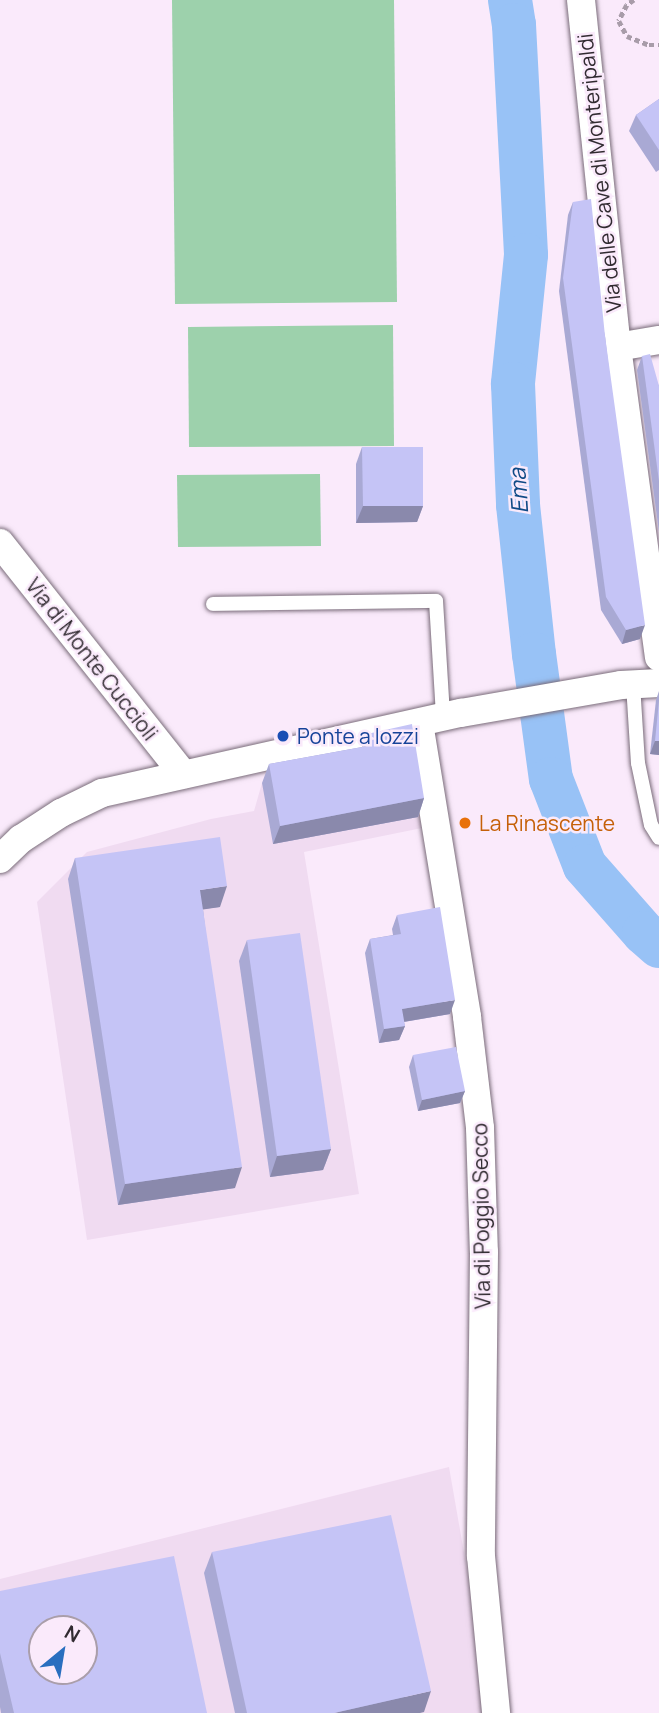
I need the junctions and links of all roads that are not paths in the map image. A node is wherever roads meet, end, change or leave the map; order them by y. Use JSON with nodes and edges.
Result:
{"nodes":[{"id":1,"x":581,"y":0,"type":"edge"},
{"id":2,"x":659,"y":340,"type":"edge"},
{"id":3,"x":617,"y":347,"type":"junction"},
{"id":4,"x":0,"y":543,"type":"edge"},
{"id":5,"x":213,"y":604,"type":"dead end"},
{"id":6,"x":659,"y":657,"type":"edge"},
{"id":7,"x":638,"y":684,"type":"edge"},
{"id":8,"x":441,"y":718,"type":"junction"},
{"id":9,"x":183,"y":774,"type":"junction"},
{"id":10,"x":659,"y":838,"type":"edge"},
{"id":11,"x":0,"y":859,"type":"edge"},
{"id":12,"x":496,"y":1713,"type":"edge"}],
"edges":[{"from":1,"to":3,"type":"street","name":"Via delle Cave di Monteripaldi"},
{"from":2,"to":3,"type":"street"},
{"from":3,"to":6,"type":"street","name":"Via delle Cave di Monteripaldi"},
{"from":4,"to":9,"type":"street","name":"Via di Monte Cuccioli"},
{"from":5,"to":8,"type":"lane"},
{"from":7,"to":8,"type":"street"},
{"from":7,"to":10,"type":"lane"},
{"from":8,"to":9,"type":"street"},
{"from":8,"to":12,"type":"street","name":"Via di Poggio Secco"},
{"from":9,"to":11,"type":"street"}]}
